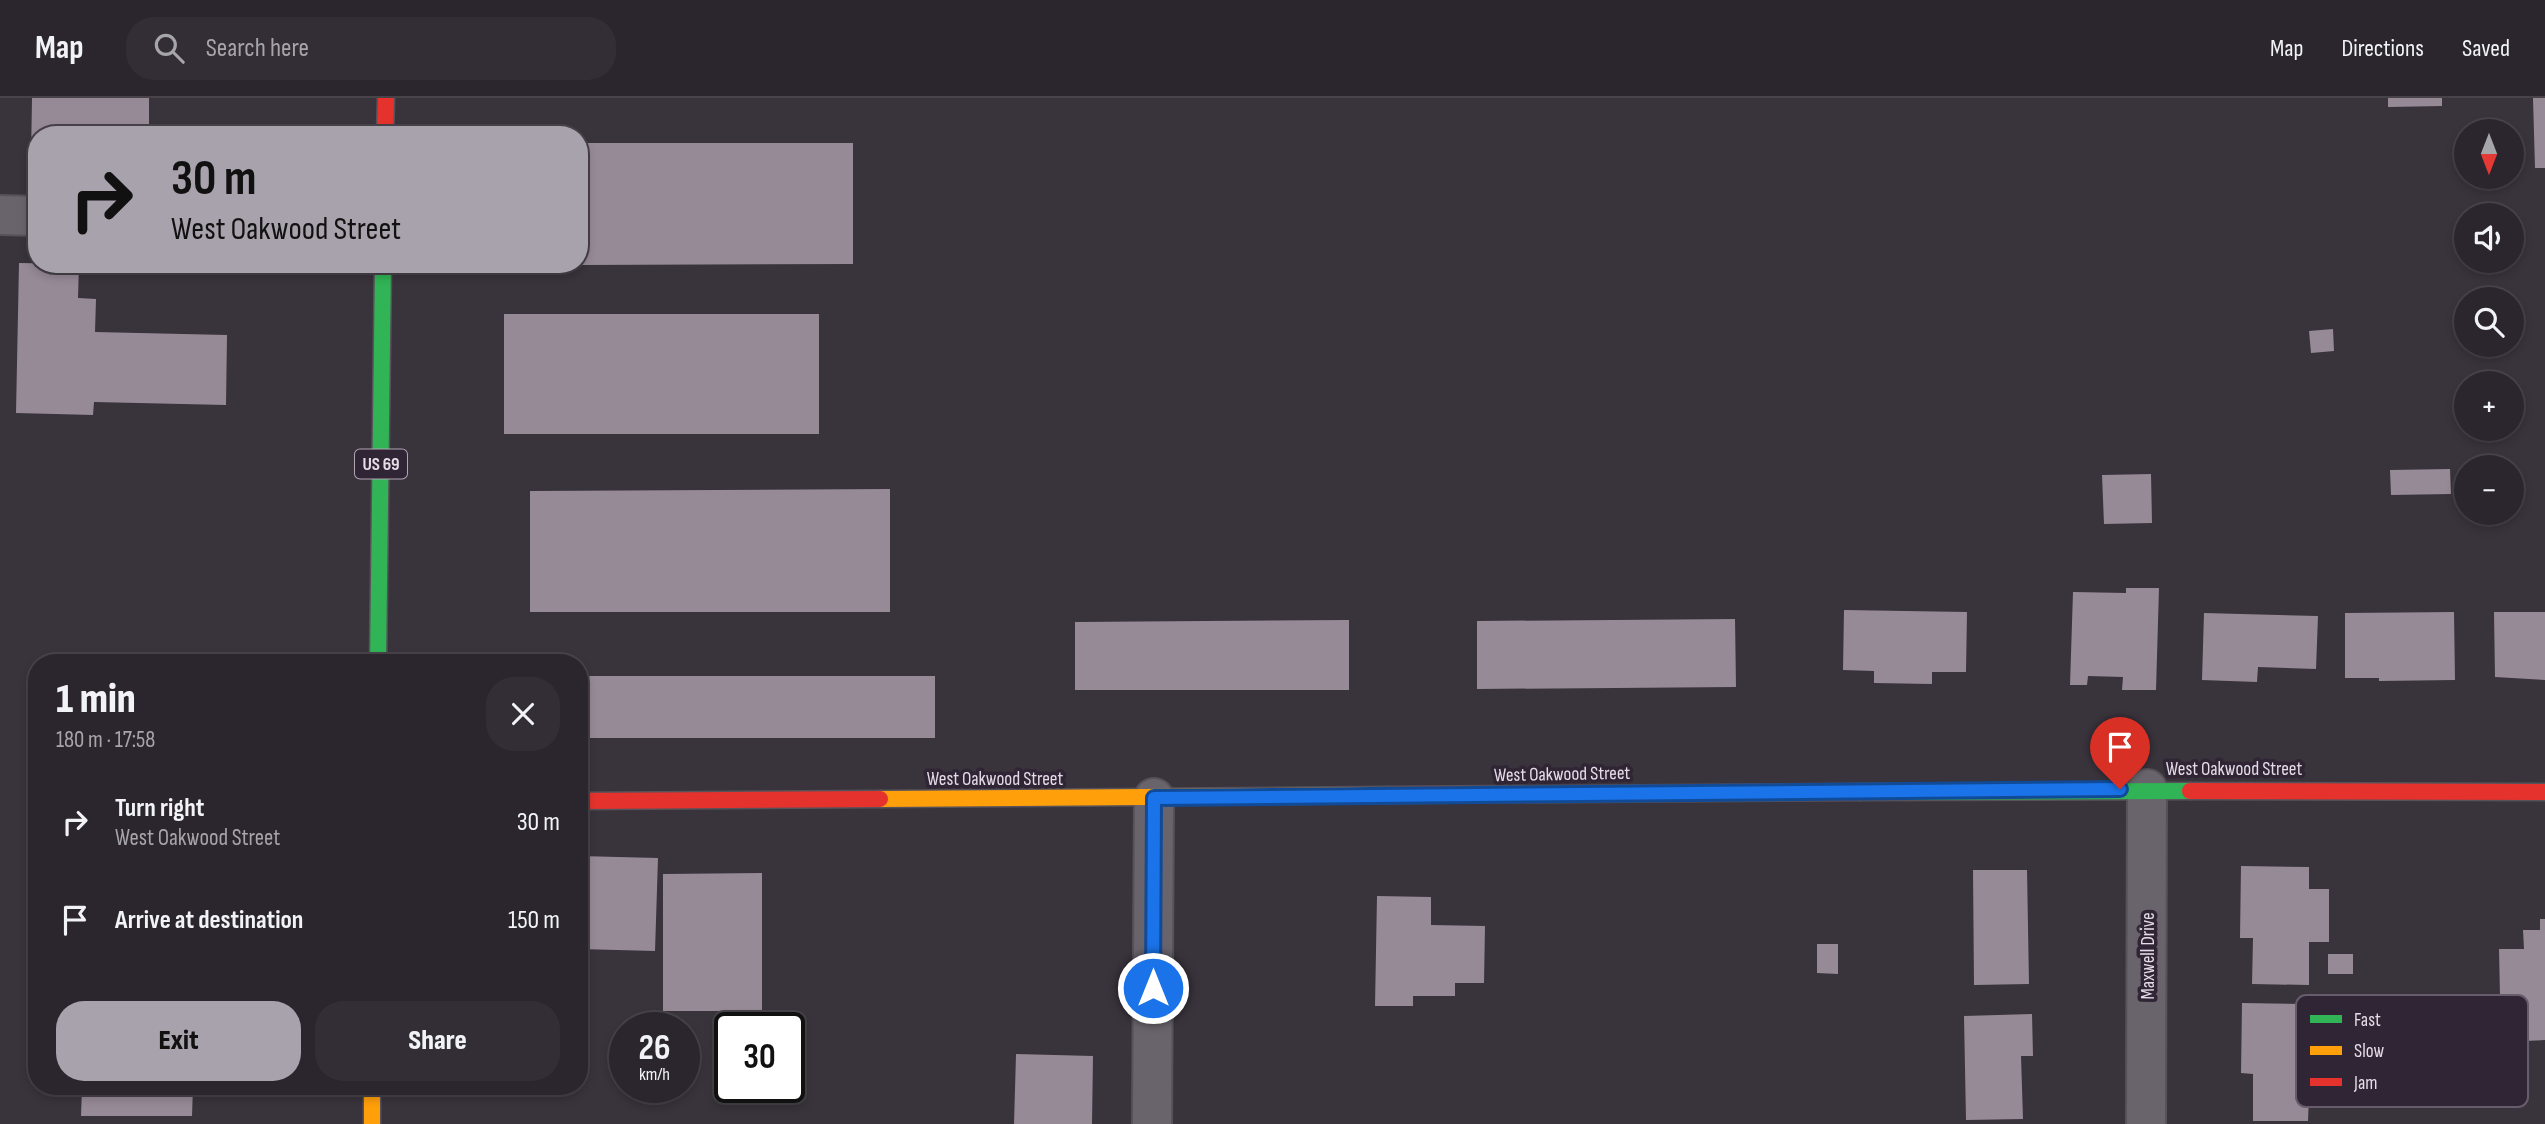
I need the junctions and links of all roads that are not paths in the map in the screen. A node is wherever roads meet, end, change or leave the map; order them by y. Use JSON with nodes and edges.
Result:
{"nodes":[{"id":1,"x":386,"y":98,"type":"edge"},
{"id":2,"x":385,"y":126,"type":"edge"},
{"id":3,"x":0,"y":215,"type":"edge"},
{"id":4,"x":28,"y":216,"type":"edge"},
{"id":5,"x":383,"y":273,"type":"edge"},
{"id":6,"x":378,"y":654,"type":"edge"},
{"id":7,"x":2147,"y":789,"type":"junction"},
{"id":8,"x":2545,"y":792,"type":"edge"},
{"id":9,"x":1154,"y":798,"type":"junction"},
{"id":10,"x":588,"y":801,"type":"edge"},
{"id":11,"x":372,"y":1095,"type":"edge"},
{"id":12,"x":372,"y":1124,"type":"edge"},
{"id":13,"x":1152,"y":1124,"type":"edge"},
{"id":14,"x":2146,"y":1124,"type":"edge"}],
"edges":[{"from":1,"to":2,"type":"street"},
{"from":3,"to":4,"type":"street"},
{"from":5,"to":6,"type":"street","number":"US 69"},
{"from":7,"to":8,"type":"street","name":"West Oakwood Street"},
{"from":7,"to":9,"type":"street","name":"West Oakwood Street"},
{"from":7,"to":14,"type":"street","name":"Maxwell Drive"},
{"from":9,"to":10,"type":"street","name":"West Oakwood Street"},
{"from":9,"to":13,"type":"street"},
{"from":11,"to":12,"type":"street"}]}
